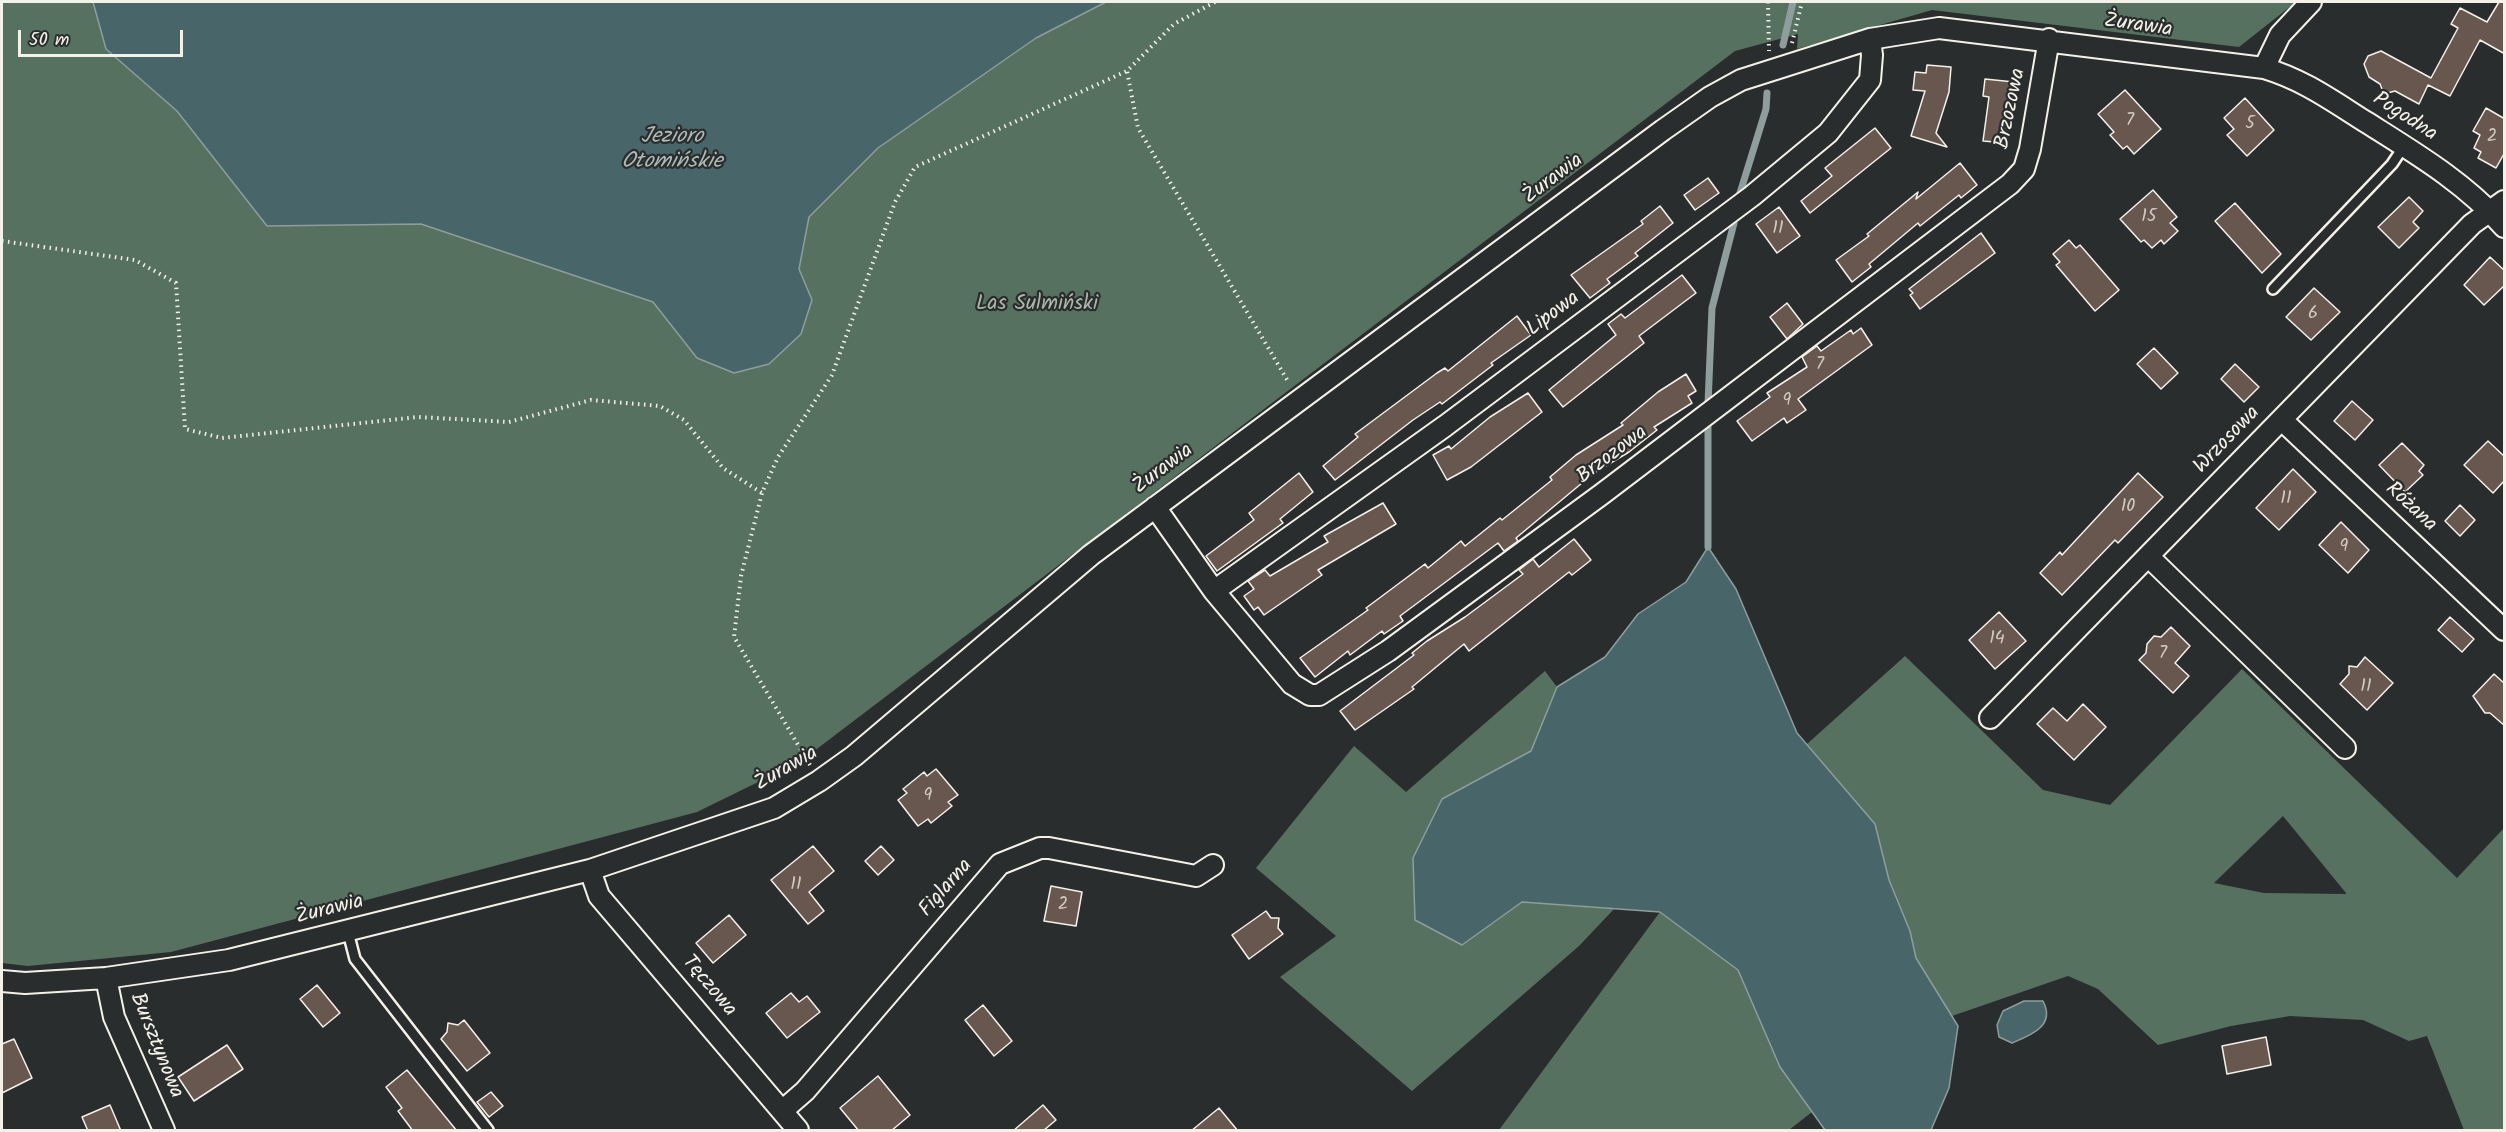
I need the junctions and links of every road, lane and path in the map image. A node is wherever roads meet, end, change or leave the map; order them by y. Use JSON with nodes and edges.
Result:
{"nodes":[{"id":1,"x":1215,"y":2,"type":"edge"},
{"id":2,"x":1768,"y":2,"type":"edge"},
{"id":3,"x":1802,"y":2,"type":"edge"},
{"id":4,"x":2311,"y":2,"type":"edge"},
{"id":5,"x":1870,"y":39,"type":"junction"},
{"id":6,"x":2049,"y":39,"type":"junction"},
{"id":7,"x":1779,"y":67,"type":"junction"},
{"id":8,"x":2265,"y":68,"type":"junction"},
{"id":9,"x":1127,"y":71,"type":"junction"},
{"id":10,"x":2404,"y":146,"type":"junction"},
{"id":11,"x":2498,"y":206,"type":"edge"},
{"id":12,"x":2505,"y":227,"type":"edge"},
{"id":13,"x":2,"y":240,"type":"edge"},
{"id":14,"x":2273,"y":290,"type":"dead end"},
{"id":15,"x":1299,"y":399,"type":"junction"},
{"id":16,"x":2282,"y":420,"type":"junction"},
{"id":17,"x":762,"y":493,"type":"junction"},
{"id":18,"x":1155,"y":507,"type":"junction"},
{"id":19,"x":2149,"y":557,"type":"junction"},
{"id":20,"x":1214,"y":591,"type":"junction"},
{"id":21,"x":2505,"y":630,"type":"edge"},
{"id":22,"x":1990,"y":718,"type":"dead end"},
{"id":23,"x":2345,"y":748,"type":"dead end"},
{"id":24,"x":819,"y":781,"type":"junction"},
{"id":25,"x":1213,"y":865,"type":"dead end"},
{"id":26,"x":590,"y":870,"type":"junction"},
{"id":27,"x":348,"y":932,"type":"junction"},
{"id":28,"x":106,"y":978,"type":"junction"},
{"id":29,"x":2,"y":981,"type":"edge"},
{"id":30,"x":782,"y":1111,"type":"junction"},
{"id":31,"x":164,"y":1131,"type":"edge"},
{"id":32,"x":488,"y":1131,"type":"edge"},
{"id":33,"x":798,"y":1131,"type":"edge"}],
"edges":[{"from":1,"to":9,"type":"path"},
{"from":2,"to":7,"type":"path"},
{"from":3,"to":7,"type":"path"},
{"from":4,"to":8,"type":"street"},
{"from":5,"to":6,"type":"street","name":"Żurawia"},
{"from":5,"to":7,"type":"street","name":"Żurawia"},
{"from":5,"to":20,"type":"street","name":"Lipowa"},
{"from":6,"to":8,"type":"street","name":"Żurawia"},
{"from":6,"to":20,"type":"street","name":"Brzozowa"},
{"from":7,"to":15,"type":"street","name":"Żurawia"},
{"from":8,"to":10,"type":"street","name":"Pogodna"},
{"from":9,"to":15,"type":"path"},
{"from":9,"to":17,"type":"path"},
{"from":10,"to":11,"type":"street","name":"Pogodna"},
{"from":10,"to":14,"type":"lane"},
{"from":11,"to":12,"type":"street","name":"Pogodna"},
{"from":11,"to":16,"type":"street","name":"Wrzosowa"},
{"from":13,"to":17,"type":"path"},
{"from":15,"to":18,"type":"street","name":"Żurawia"},
{"from":16,"to":19,"type":"street","name":"Wrzosowa"},
{"from":16,"to":21,"type":"street","name":"Różana"},
{"from":17,"to":24,"type":"path"},
{"from":18,"to":20,"type":"street","name":"Brzozowa"},
{"from":18,"to":24,"type":"street","name":"Żurawia"},
{"from":19,"to":22,"type":"street","name":"Wrzosowa"},
{"from":19,"to":23,"type":"street"},
{"from":24,"to":26,"type":"street","name":"Żurawia"},
{"from":25,"to":30,"type":"street","name":"Figlarna"},
{"from":26,"to":27,"type":"street","name":"Żurawia"},
{"from":26,"to":30,"type":"street","name":"Tęczowa"},
{"from":27,"to":28,"type":"street","name":"Żurawia"},
{"from":27,"to":32,"type":"lane"},
{"from":28,"to":29,"type":"street","name":"Żurawia"},
{"from":28,"to":31,"type":"street","name":"Bursztynowa"},
{"from":30,"to":33,"type":"street","name":"Tęczowa"}]}
